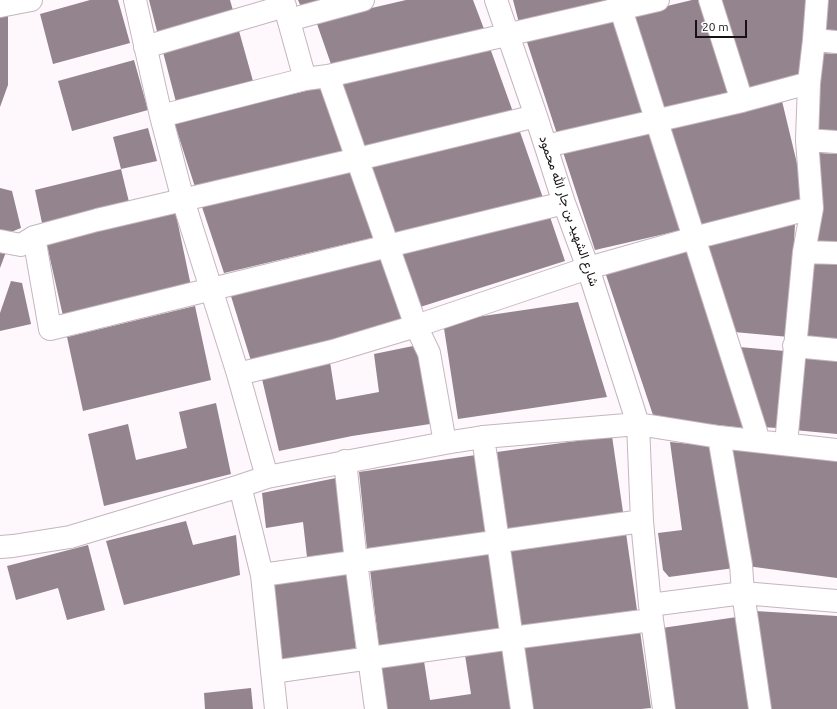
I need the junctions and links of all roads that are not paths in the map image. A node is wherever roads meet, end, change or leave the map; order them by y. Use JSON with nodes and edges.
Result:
{"nodes":[{"id":1,"x":31,"y":0,"type":"edge"},
{"id":2,"x":135,"y":0,"type":"edge"},
{"id":3,"x":363,"y":0,"type":"edge"},
{"id":4,"x":496,"y":0,"type":"edge"},
{"id":5,"x":658,"y":0,"type":"edge"},
{"id":6,"x":710,"y":0,"type":"edge"},
{"id":7,"x":817,"y":0,"type":"edge"},
{"id":8,"x":620,"y":4,"type":"edge"},
{"id":9,"x":0,"y":6,"type":"edge"},
{"id":10,"x":286,"y":9,"type":"edge"},
{"id":11,"x":508,"y":34,"type":"junction"},
{"id":12,"x":814,"y":40,"type":"junction"},
{"id":13,"x":837,"y":42,"type":"edge"},
{"id":14,"x":145,"y":47,"type":"junction"},
{"id":15,"x":328,"y":76,"type":"junction"},
{"id":16,"x":305,"y":79,"type":"junction"},
{"id":17,"x":809,"y":83,"type":"junction"},
{"id":18,"x":742,"y":100,"type":"junction"},
{"id":19,"x":161,"y":116,"type":"junction"},
{"id":20,"x":536,"y":116,"type":"junction"},
{"id":21,"x":657,"y":120,"type":"junction"},
{"id":22,"x":807,"y":140,"type":"junction"},
{"id":23,"x":837,"y":142,"type":"edge"},
{"id":24,"x":546,"y":146,"type":"junction"},
{"id":25,"x":358,"y":159,"type":"junction"},
{"id":26,"x":183,"y":200,"type":"junction"},
{"id":27,"x":564,"y":203,"type":"junction"},
{"id":28,"x":812,"y":208,"type":"junction"},
{"id":29,"x":34,"y":237,"type":"junction"},
{"id":30,"x":694,"y":238,"type":"junction"},
{"id":31,"x":0,"y":241,"type":"edge"},
{"id":32,"x":388,"y":246,"type":"junction"},
{"id":33,"x":804,"y":252,"type":"junction"},
{"id":34,"x":837,"y":253,"type":"edge"},
{"id":35,"x":588,"y":268,"type":"junction"},
{"id":36,"x":212,"y":289,"type":"junction"},
{"id":37,"x":416,"y":326,"type":"junction"},
{"id":38,"x":794,"y":346,"type":"junction"},
{"id":39,"x":837,"y":350,"type":"edge"},
{"id":40,"x":238,"y":374,"type":"junction"},
{"id":41,"x":638,"y":424,"type":"junction"},
{"id":42,"x":483,"y":437,"type":"junction"},
{"id":43,"x":719,"y":437,"type":"junction"},
{"id":44,"x":759,"y":441,"type":"junction"},
{"id":45,"x":445,"y":442,"type":"junction"},
{"id":46,"x":786,"y":444,"type":"junction"},
{"id":47,"x":837,"y":450,"type":"edge"},
{"id":48,"x":345,"y":461,"type":"junction"},
{"id":49,"x":267,"y":477,"type":"junction"},
{"id":50,"x":240,"y":486,"type":"junction"},
{"id":51,"x":642,"y":520,"type":"junction"},
{"id":52,"x":497,"y":541,"type":"junction"},
{"id":53,"x":0,"y":547,"type":"edge"},
{"id":54,"x":356,"y":562,"type":"junction"},
{"id":55,"x":262,"y":575,"type":"junction"},
{"id":56,"x":743,"y":593,"type":"junction"},
{"id":57,"x":837,"y":601,"type":"edge"},
{"id":58,"x":650,"y":613,"type":"junction"},
{"id":59,"x":512,"y":638,"type":"junction"},
{"id":60,"x":368,"y":658,"type":"junction"},
{"id":61,"x":272,"y":672,"type":"junction"},
{"id":62,"x":276,"y":709,"type":"edge"},
{"id":63,"x":376,"y":709,"type":"edge"},
{"id":64,"x":522,"y":709,"type":"edge"},
{"id":65,"x":664,"y":709,"type":"edge"},
{"id":66,"x":760,"y":709,"type":"edge"}],
"edges":[{"from":1,"to":9,"type":"street"},
{"from":2,"to":14,"type":"street"},
{"from":3,"to":10,"type":"street"},
{"from":4,"to":11,"type":"street","name":"شارع الشهيد بن جار الله محمود"},
{"from":5,"to":8,"type":"street"},
{"from":6,"to":18,"type":"street"},
{"from":7,"to":12,"type":"street"},
{"from":8,"to":11,"type":"street"},
{"from":8,"to":21,"type":"street"},
{"from":10,"to":14,"type":"street"},
{"from":10,"to":16,"type":"street"},
{"from":11,"to":15,"type":"street"},
{"from":11,"to":20,"type":"street","name":"شارع الشهيد بن جار الله محمود"},
{"from":12,"to":13,"type":"street"},
{"from":12,"to":17,"type":"street"},
{"from":14,"to":19,"type":"street"},
{"from":15,"to":16,"type":"street"},
{"from":15,"to":25,"type":"street"},
{"from":16,"to":19,"type":"street"},
{"from":17,"to":18,"type":"street"},
{"from":17,"to":22,"type":"street"},
{"from":18,"to":21,"type":"street"},
{"from":19,"to":26,"type":"street"},
{"from":20,"to":24,"type":"street","name":"شارع الشهيد بن جار الله محمود"},
{"from":20,"to":25,"type":"street"},
{"from":21,"to":24,"type":"street"},
{"from":21,"to":30,"type":"street"},
{"from":22,"to":23,"type":"street"},
{"from":22,"to":28,"type":"street"},
{"from":24,"to":27,"type":"street","name":"شارع الشهيد بن جار الله محمود"},
{"from":25,"to":26,"type":"street"},
{"from":25,"to":32,"type":"street"},
{"from":26,"to":29,"type":"street"},
{"from":26,"to":36,"type":"street"},
{"from":27,"to":32,"type":"street"},
{"from":27,"to":35,"type":"street","name":"شارع الشهيد بن جار الله محمود"},
{"from":28,"to":30,"type":"street"},
{"from":28,"to":33,"type":"street"},
{"from":29,"to":31,"type":"street"},
{"from":29,"to":36,"type":"street"},
{"from":30,"to":35,"type":"street"},
{"from":30,"to":44,"type":"street"},
{"from":32,"to":36,"type":"street"},
{"from":32,"to":37,"type":"street"},
{"from":33,"to":34,"type":"street"},
{"from":33,"to":38,"type":"street"},
{"from":35,"to":37,"type":"street"},
{"from":35,"to":41,"type":"street","name":"شارع الشهيد بن جار الله محمود"},
{"from":36,"to":40,"type":"street"},
{"from":37,"to":40,"type":"street"},
{"from":37,"to":45,"type":"street"},
{"from":38,"to":39,"type":"street"},
{"from":38,"to":46,"type":"street"},
{"from":40,"to":49,"type":"street"},
{"from":41,"to":42,"type":"street"},
{"from":41,"to":43,"type":"street"},
{"from":41,"to":51,"type":"street","name":"شارع الشهيد بن جار الله محمود"},
{"from":42,"to":45,"type":"street"},
{"from":42,"to":52,"type":"street"},
{"from":43,"to":44,"type":"street"},
{"from":43,"to":56,"type":"street"},
{"from":44,"to":46,"type":"street"},
{"from":45,"to":48,"type":"street"},
{"from":46,"to":47,"type":"street"},
{"from":48,"to":49,"type":"street"},
{"from":48,"to":54,"type":"street"},
{"from":49,"to":50,"type":"street"},
{"from":50,"to":53,"type":"street"},
{"from":50,"to":55,"type":"street"},
{"from":51,"to":52,"type":"street"},
{"from":51,"to":58,"type":"street","name":"شارع الشهيد بن جار الله محمود"},
{"from":52,"to":54,"type":"street"},
{"from":52,"to":59,"type":"street"},
{"from":54,"to":55,"type":"street"},
{"from":54,"to":60,"type":"street"},
{"from":55,"to":61,"type":"street"},
{"from":56,"to":57,"type":"street"},
{"from":56,"to":58,"type":"street"},
{"from":56,"to":66,"type":"street"},
{"from":58,"to":59,"type":"street"},
{"from":58,"to":65,"type":"street","name":"شارع الشهيد بن جار الله محمود"},
{"from":59,"to":60,"type":"street"},
{"from":59,"to":64,"type":"street"},
{"from":60,"to":61,"type":"street"},
{"from":60,"to":63,"type":"street"},
{"from":61,"to":62,"type":"street"}]}
